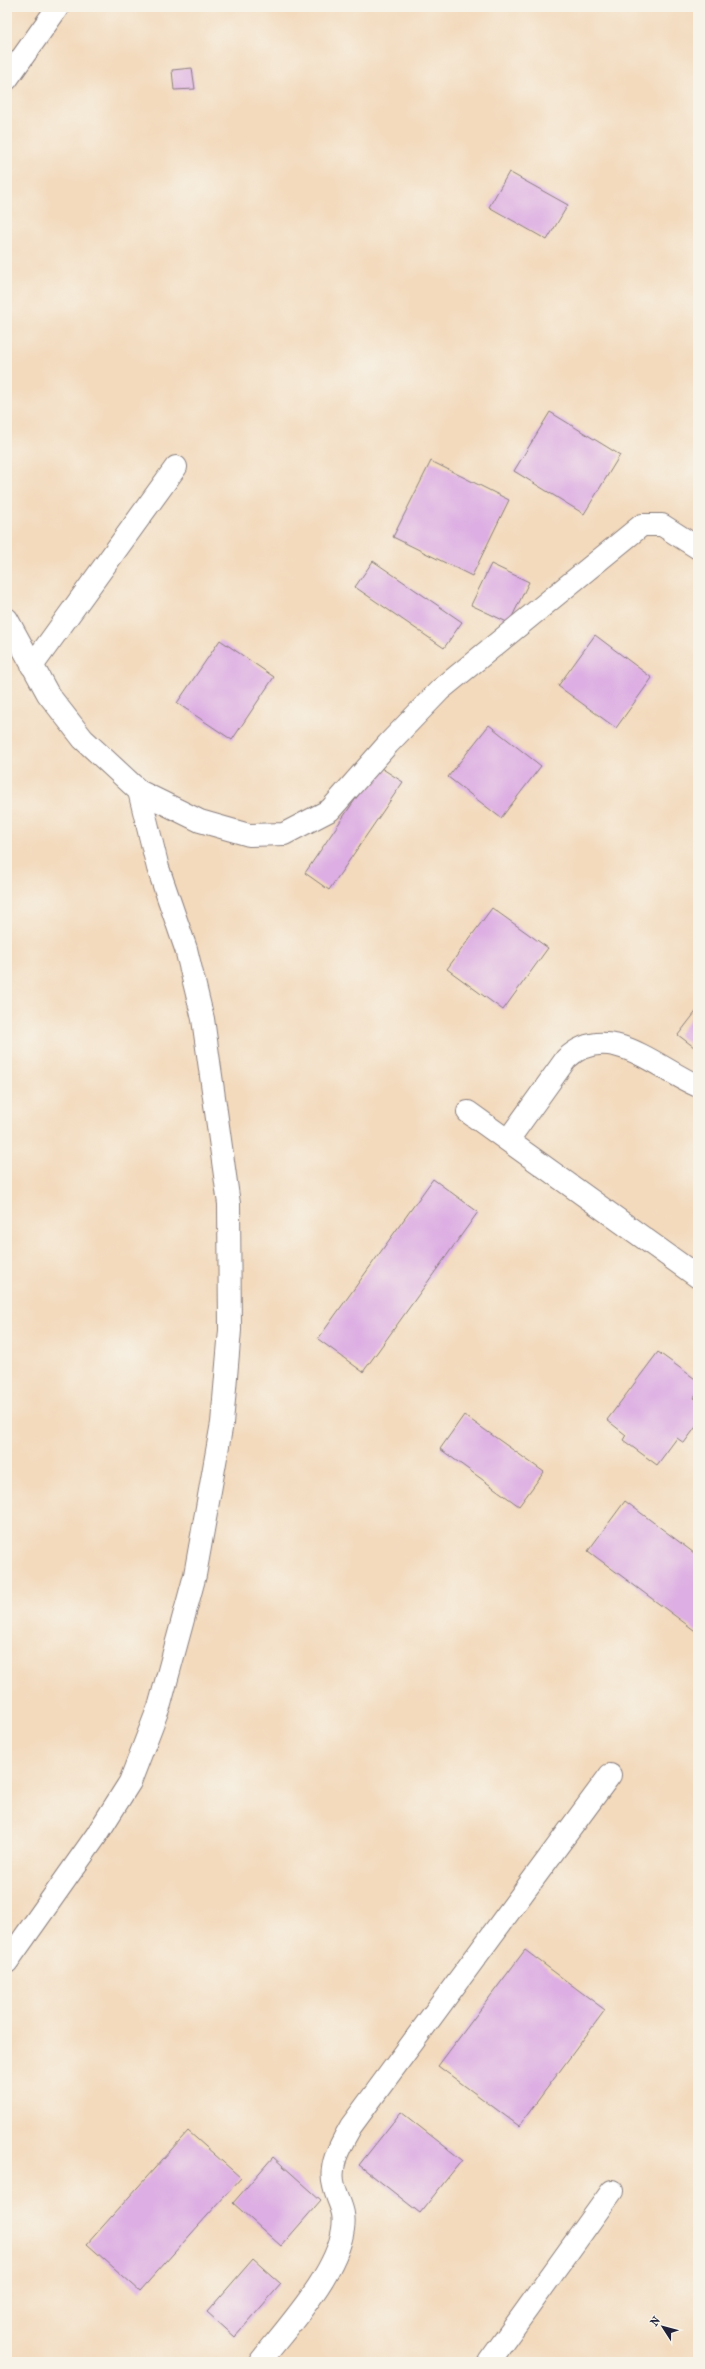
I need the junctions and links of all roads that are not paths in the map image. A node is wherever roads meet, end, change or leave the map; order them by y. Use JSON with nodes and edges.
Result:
{"nodes":[{"id":1,"x":58,"y":7,"type":"edge"},
{"id":2,"x":7,"y":79,"type":"edge"},
{"id":3,"x":176,"y":467,"type":"dead end"},
{"id":4,"x":698,"y":548,"type":"edge"},
{"id":5,"x":7,"y":619,"type":"edge"},
{"id":6,"x":32,"y":666,"type":"junction"},
{"id":7,"x":139,"y":791,"type":"junction"},
{"id":8,"x":698,"y":1086,"type":"edge"},
{"id":9,"x":468,"y":1112,"type":"dead end"},
{"id":10,"x":508,"y":1140,"type":"junction"},
{"id":11,"x":698,"y":1277,"type":"edge"},
{"id":12,"x":610,"y":1775,"type":"dead end"},
{"id":13,"x":7,"y":1962,"type":"edge"},
{"id":14,"x":612,"y":2190,"type":"dead end"},
{"id":15,"x":260,"y":2362,"type":"edge"},
{"id":16,"x":489,"y":2362,"type":"edge"}],
"edges":[{"from":1,"to":2,"type":"street"},
{"from":3,"to":6,"type":"street"},
{"from":4,"to":7,"type":"street"},
{"from":5,"to":6,"type":"street"},
{"from":6,"to":7,"type":"street"},
{"from":7,"to":13,"type":"street"},
{"from":8,"to":10,"type":"street"},
{"from":9,"to":10,"type":"street"},
{"from":10,"to":11,"type":"street"},
{"from":12,"to":15,"type":"street"},
{"from":14,"to":16,"type":"street"}]}
